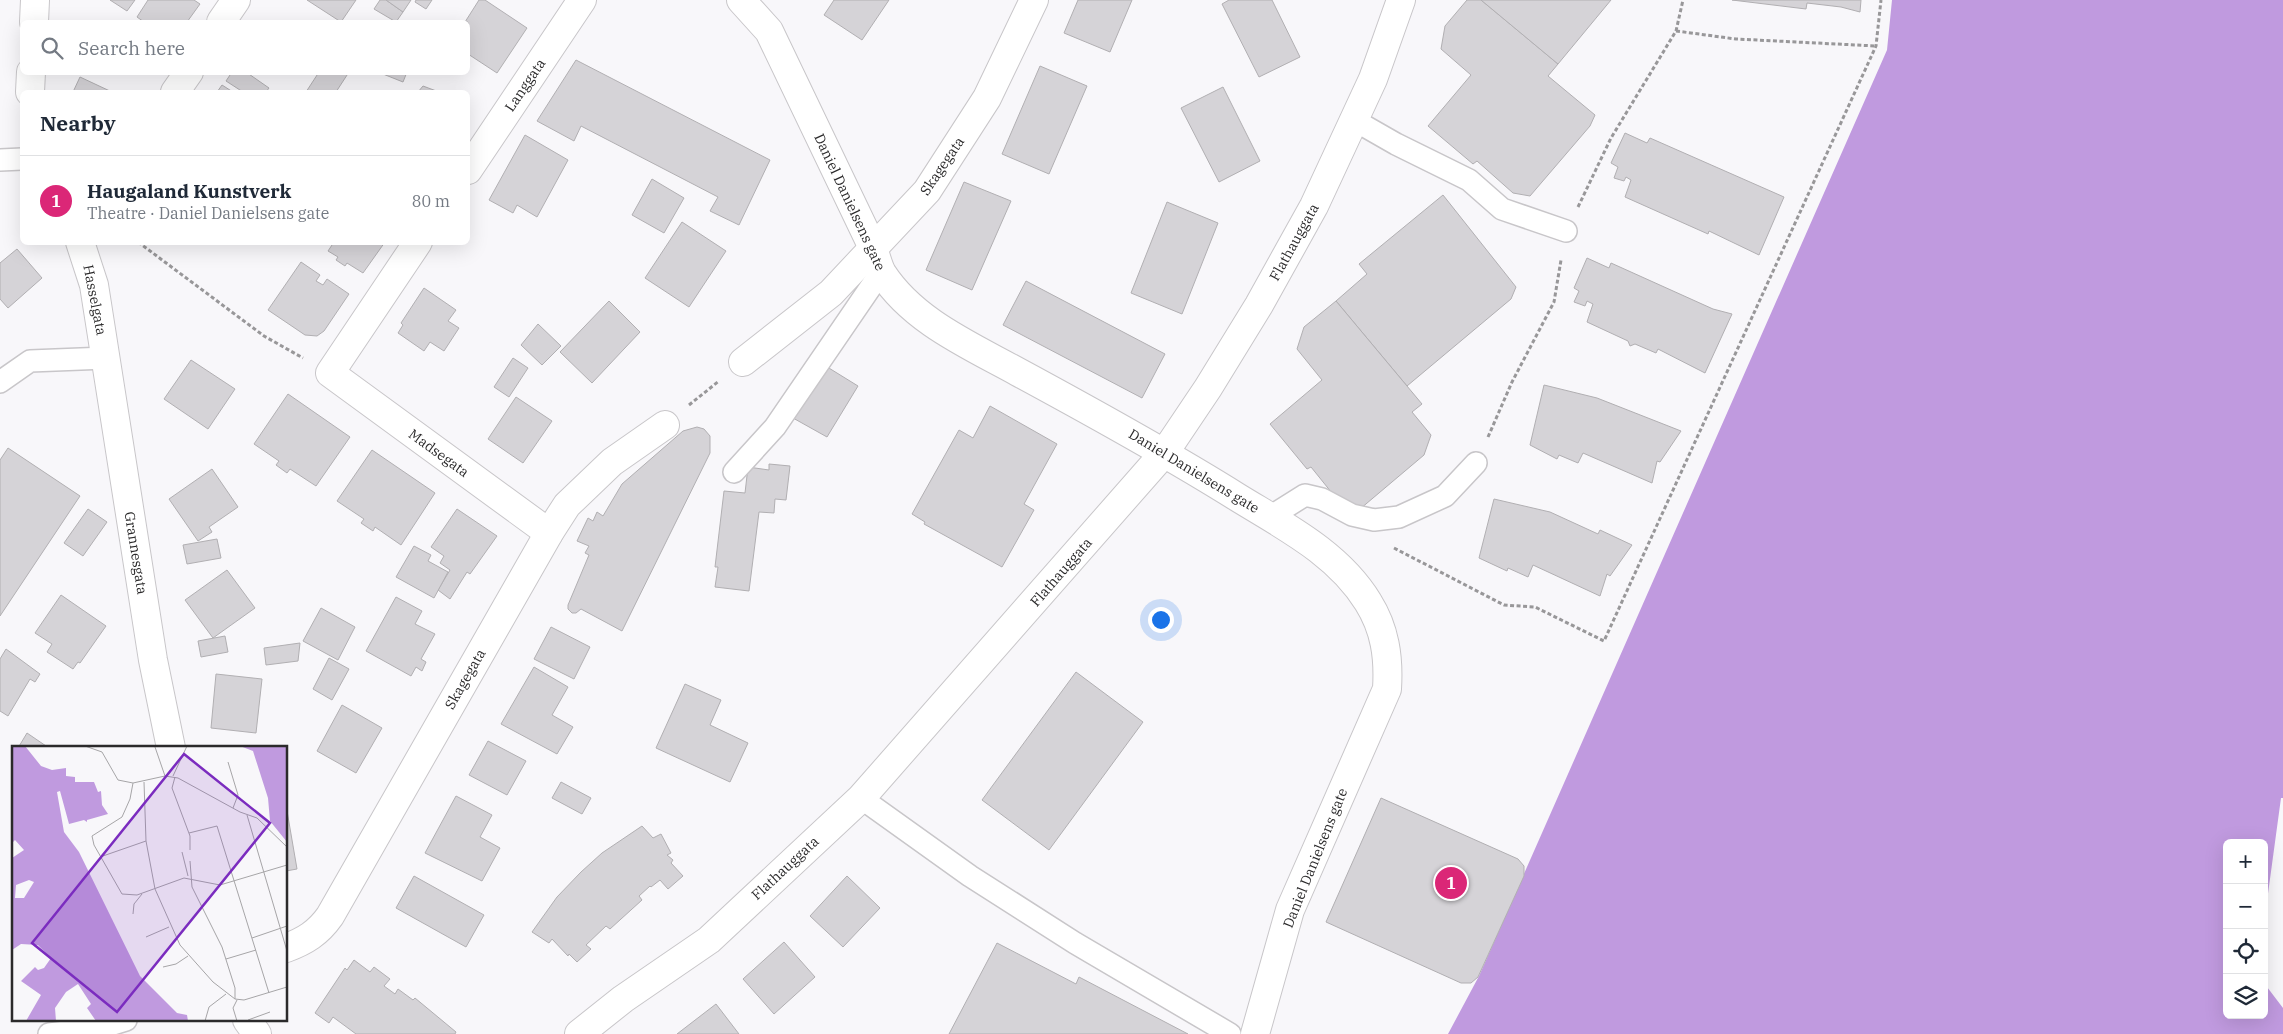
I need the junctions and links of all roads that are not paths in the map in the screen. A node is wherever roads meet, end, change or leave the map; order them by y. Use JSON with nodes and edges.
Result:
{"nodes":[{"id":1,"x":35,"y":0,"type":"edge"},
{"id":2,"x":236,"y":0,"type":"edge"},
{"id":3,"x":582,"y":0,"type":"edge"},
{"id":4,"x":741,"y":0,"type":"edge"},
{"id":5,"x":1034,"y":0,"type":"edge"},
{"id":6,"x":1402,"y":0,"type":"edge"},
{"id":7,"x":34,"y":20,"type":"edge"},
{"id":8,"x":222,"y":20,"type":"edge"},
{"id":9,"x":31,"y":75,"type":"edge"},
{"id":10,"x":186,"y":75,"type":"edge"},
{"id":11,"x":30,"y":90,"type":"edge"},
{"id":12,"x":176,"y":90,"type":"edge"},
{"id":13,"x":1354,"y":120,"type":"junction"},
{"id":14,"x":20,"y":159,"type":"edge"},
{"id":15,"x":0,"y":160,"type":"edge"},
{"id":16,"x":470,"y":167,"type":"edge"},
{"id":17,"x":1566,"y":231,"type":"dead end"},
{"id":18,"x":81,"y":245,"type":"edge"},
{"id":19,"x":416,"y":245,"type":"edge"},
{"id":20,"x":877,"y":260,"type":"junction"},
{"id":21,"x":106,"y":358,"type":"junction"},
{"id":22,"x":743,"y":362,"type":"road end"},
{"id":23,"x":0,"y":382,"type":"edge"},
{"id":24,"x":665,"y":425,"type":"road end"},
{"id":25,"x":1165,"y":452,"type":"junction"},
{"id":26,"x":1476,"y":463,"type":"dead end"},
{"id":27,"x":734,"y":472,"type":"dead end"},
{"id":28,"x":1270,"y":517,"type":"junction"},
{"id":29,"x":549,"y":533,"type":"junction"},
{"id":30,"x":171,"y":746,"type":"edge"},
{"id":31,"x":861,"y":798,"type":"junction"},
{"id":32,"x":288,"y":947,"type":"edge"},
{"id":33,"x":120,"y":1022,"type":"edge"},
{"id":34,"x":248,"y":1022,"type":"edge"},
{"id":35,"x":49,"y":1034,"type":"edge"},
{"id":36,"x":257,"y":1034,"type":"edge"},
{"id":37,"x":579,"y":1034,"type":"edge"},
{"id":38,"x":1230,"y":1034,"type":"edge"},
{"id":39,"x":1255,"y":1034,"type":"edge"}],
"edges":[{"from":1,"to":7,"type":"street"},
{"from":2,"to":8,"type":"street"},
{"from":3,"to":16,"type":"street","name":"Langgata"},
{"from":4,"to":20,"type":"street","name":"Daniel Danielsens gate"},
{"from":5,"to":20,"type":"street","name":"Skagegata"},
{"from":6,"to":13,"type":"street","name":"Flathauggata"},
{"from":9,"to":11,"type":"street"},
{"from":10,"to":12,"type":"street"},
{"from":13,"to":17,"type":"lane"},
{"from":13,"to":25,"type":"street","name":"Flathauggata"},
{"from":14,"to":15,"type":"lane"},
{"from":18,"to":21,"type":"street","name":"Hasselgata"},
{"from":19,"to":29,"type":"street","name":"Madsegata"},
{"from":20,"to":22,"type":"street","name":"Skagegata"},
{"from":20,"to":25,"type":"street","name":"Daniel Danielsens gate"},
{"from":20,"to":27,"type":"lane"},
{"from":21,"to":23,"type":"lane"},
{"from":21,"to":30,"type":"street","name":"Grannesgata"},
{"from":24,"to":29,"type":"street","name":"Skagegata"},
{"from":25,"to":28,"type":"street","name":"Daniel Danielsens gate"},
{"from":25,"to":31,"type":"street","name":"Flathauggata"},
{"from":26,"to":28,"type":"lane"},
{"from":28,"to":39,"type":"street","name":"Daniel Danielsens gate"},
{"from":29,"to":32,"type":"street","name":"Skagegata"},
{"from":31,"to":37,"type":"street","name":"Flathauggata"},
{"from":31,"to":38,"type":"lane"},
{"from":33,"to":35,"type":"lane"},
{"from":34,"to":36,"type":"street"}]}
